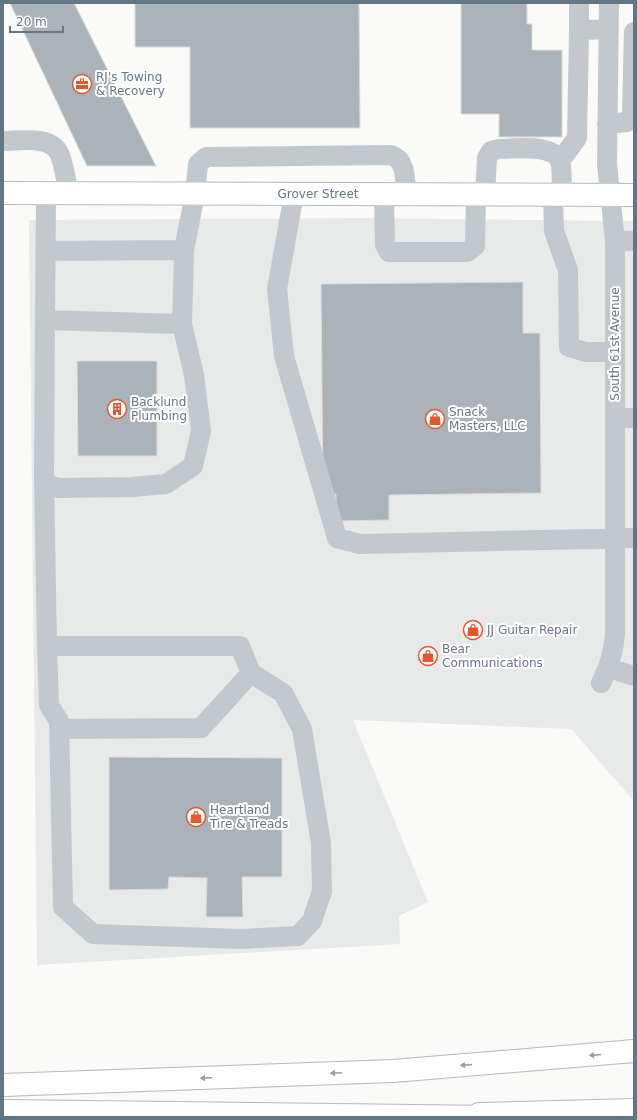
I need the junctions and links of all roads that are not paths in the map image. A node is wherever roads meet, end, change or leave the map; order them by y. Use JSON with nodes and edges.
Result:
{"nodes":[{"id":1,"x":579,"y":3,"type":"edge"},
{"id":2,"x":609,"y":3,"type":"edge"},
{"id":3,"x":609,"y":29,"type":"junction"},
{"id":4,"x":579,"y":32,"type":"junction"},
{"id":5,"x":634,"y":32,"type":"edge"},
{"id":6,"x":608,"y":124,"type":"junction"},
{"id":7,"x":3,"y":141,"type":"edge"},
{"id":8,"x":560,"y":161,"type":"junction"},
{"id":9,"x":3,"y":193,"type":"edge"},
{"id":10,"x":46,"y":193,"type":"junction"},
{"id":11,"x":69,"y":193,"type":"junction"},
{"id":12,"x":196,"y":194,"type":"junction"},
{"id":13,"x":294,"y":194,"type":"junction"},
{"id":14,"x":384,"y":194,"type":"junction"},
{"id":15,"x":406,"y":194,"type":"junction"},
{"id":16,"x":481,"y":195,"type":"junction"},
{"id":17,"x":557,"y":195,"type":"junction"},
{"id":18,"x":609,"y":195,"type":"junction"},
{"id":19,"x":634,"y":195,"type":"edge"},
{"id":20,"x":624,"y":241,"type":"edge"},
{"id":21,"x":184,"y":250,"type":"junction"},
{"id":22,"x":47,"y":251,"type":"junction"},
{"id":23,"x":45,"y":320,"type":"junction"},
{"id":24,"x":182,"y":324,"type":"junction"},
{"id":25,"x":615,"y":352,"type":"junction"},
{"id":26,"x":624,"y":418,"type":"edge"},
{"id":27,"x":44,"y":477,"type":"junction"},
{"id":28,"x":625,"y":538,"type":"edge"},
{"id":29,"x":47,"y":646,"type":"junction"},
{"id":30,"x":251,"y":673,"type":"junction"},
{"id":31,"x":634,"y":676,"type":"edge"},
{"id":32,"x":59,"y":729,"type":"junction"},
{"id":33,"x":634,"y":1051,"type":"edge"},
{"id":34,"x":3,"y":1085,"type":"edge"},
{"id":35,"x":634,"y":1110,"type":"edge"},
{"id":36,"x":3,"y":1111,"type":"edge"},
{"id":37,"x":414,"y":1115,"type":"junction"},
{"id":38,"x":493,"y":1117,"type":"edge"}],
"edges":[{"from":1,"to":4,"type":"street"},
{"from":2,"to":3,"type":"street","name":"South 61st Avenue"},
{"from":3,"to":4,"type":"street"},
{"from":3,"to":6,"type":"street","name":"South 61st Avenue"},
{"from":4,"to":8,"type":"street"},
{"from":5,"to":6,"type":"street"},
{"from":6,"to":18,"type":"street","name":"South 61st Avenue"},
{"from":7,"to":11,"type":"street"},
{"from":8,"to":16,"type":"street"},
{"from":8,"to":17,"type":"street"},
{"from":9,"to":10,"type":"main road","name":"Grover Street"},
{"from":10,"to":11,"type":"main road","name":"Grover Street"},
{"from":10,"to":22,"type":"street"},
{"from":11,"to":12,"type":"main road","name":"Grover Street"},
{"from":12,"to":13,"type":"main road","name":"Grover Street"},
{"from":12,"to":15,"type":"street"},
{"from":12,"to":21,"type":"street"},
{"from":13,"to":14,"type":"main road","name":"Grover Street"},
{"from":13,"to":28,"type":"street"},
{"from":14,"to":15,"type":"main road","name":"Grover Street"},
{"from":14,"to":16,"type":"street"},
{"from":15,"to":16,"type":"main road","name":"Grover Street"},
{"from":16,"to":17,"type":"main road","name":"Grover Street"},
{"from":17,"to":18,"type":"main road","name":"Grover Street"},
{"from":17,"to":25,"type":"street"},
{"from":18,"to":19,"type":"main road","name":"Grover Street"},
{"from":18,"to":20,"type":"street","name":"South 61st Avenue"},
{"from":20,"to":25,"type":"street","name":"South 61st Avenue"},
{"from":21,"to":22,"type":"street"},
{"from":21,"to":24,"type":"street"},
{"from":22,"to":23,"type":"street"},
{"from":23,"to":24,"type":"street"},
{"from":23,"to":27,"type":"street"},
{"from":24,"to":27,"type":"street"},
{"from":25,"to":26,"type":"street","name":"South 61st Avenue"},
{"from":26,"to":28,"type":"street","name":"South 61st Avenue"},
{"from":27,"to":29,"type":"street"},
{"from":28,"to":31,"type":"street","name":"South 61st Avenue"},
{"from":29,"to":30,"type":"street"},
{"from":29,"to":32,"type":"street"},
{"from":30,"to":32,"type":"street"},
{"from":30,"to":32,"type":"street"},
{"from":33,"to":34,"type":"main road","one_way":true},
{"from":35,"to":37,"type":"main road"},
{"from":36,"to":37,"type":"main road"},
{"from":37,"to":38,"type":"main road"}]}
